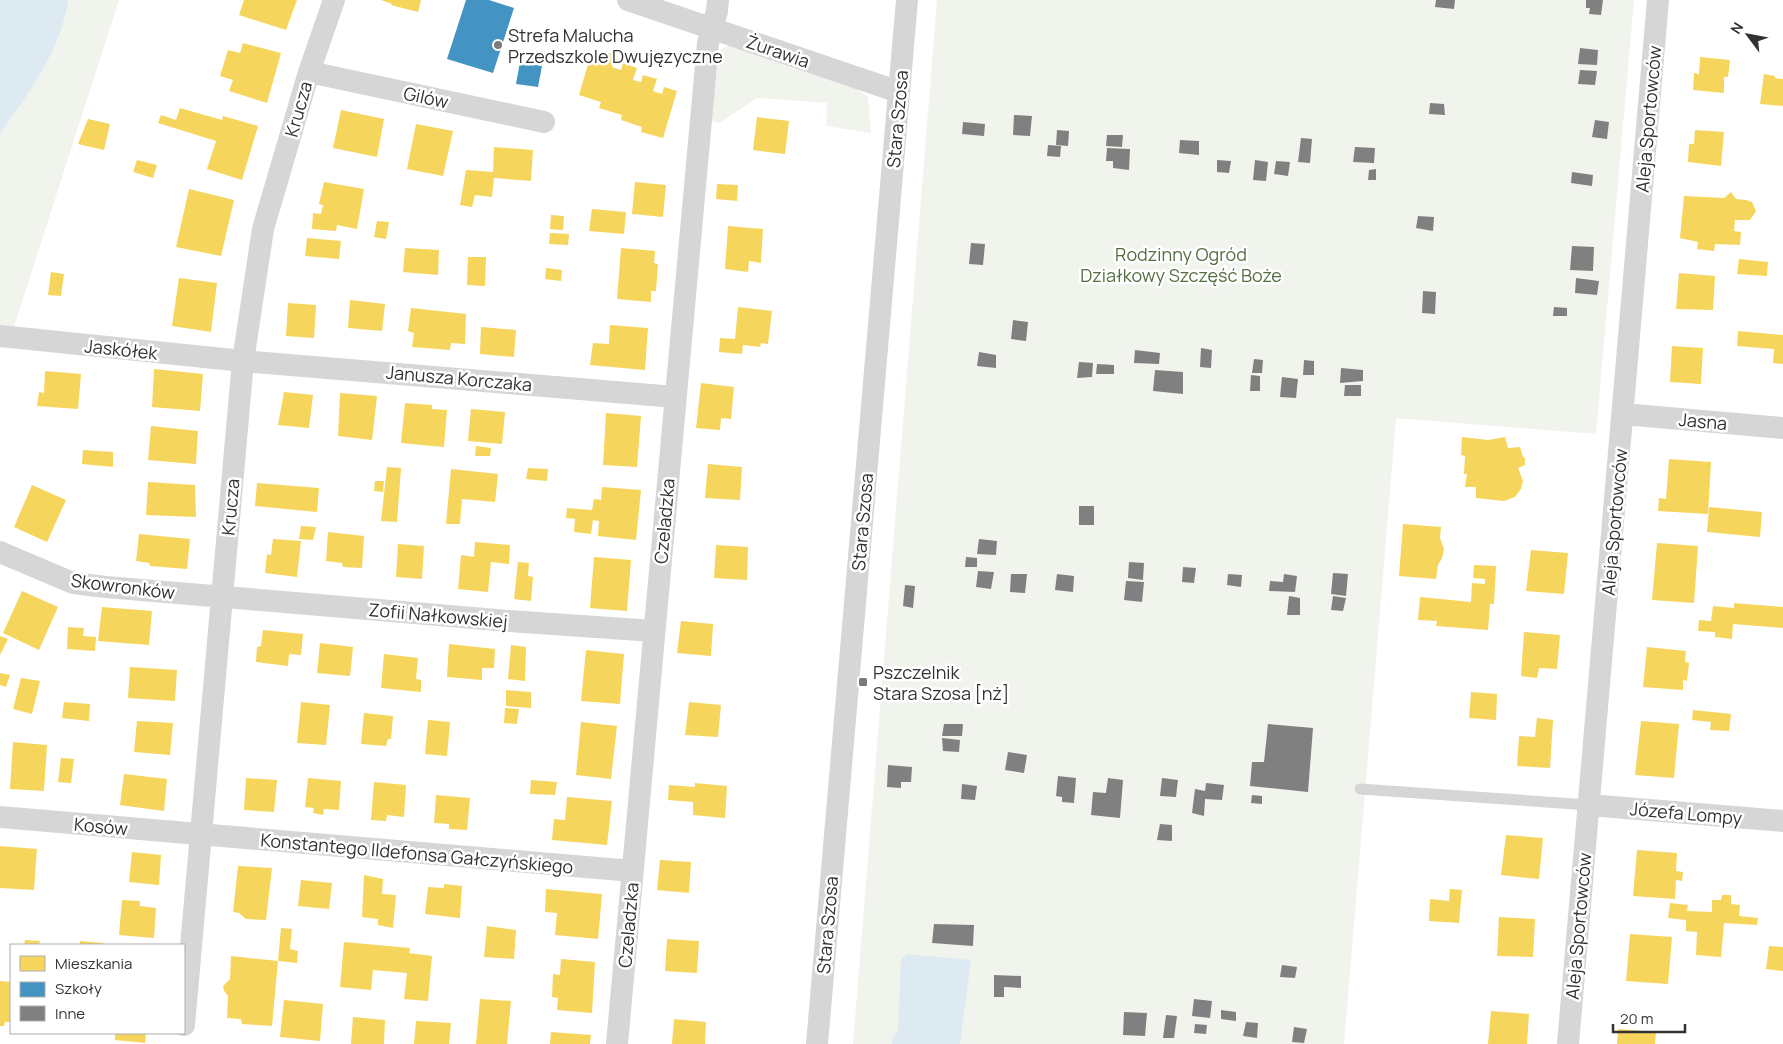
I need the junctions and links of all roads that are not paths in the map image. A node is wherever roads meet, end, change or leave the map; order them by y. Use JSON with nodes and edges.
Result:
{"nodes":[{"id":1,"x":334,"y":0,"type":"edge"},
{"id":2,"x":628,"y":0,"type":"edge"},
{"id":3,"x":718,"y":0,"type":"edge"},
{"id":4,"x":907,"y":0,"type":"edge"},
{"id":5,"x":1658,"y":0,"type":"edge"},
{"id":6,"x":712,"y":29,"type":"junction"},
{"id":7,"x":309,"y":72,"type":"junction"},
{"id":8,"x":899,"y":92,"type":"junction"},
{"id":9,"x":544,"y":122,"type":"dead end"},
{"id":10,"x":0,"y":336,"type":"edge"},
{"id":11,"x":243,"y":361,"type":"junction"},
{"id":12,"x":675,"y":398,"type":"junction"},
{"id":13,"x":1623,"y":414,"type":"junction"},
{"id":14,"x":1783,"y":428,"type":"edge"},
{"id":15,"x":0,"y":552,"type":"edge"},
{"id":16,"x":222,"y":597,"type":"junction"},
{"id":17,"x":654,"y":631,"type":"junction"},
{"id":18,"x":1360,"y":789,"type":"dead end"},
{"id":19,"x":1589,"y":805,"type":"junction"},
{"id":20,"x":0,"y":818,"type":"edge"},
{"id":21,"x":1783,"y":821,"type":"edge"},
{"id":22,"x":202,"y":835,"type":"junction"},
{"id":23,"x":633,"y":871,"type":"junction"},
{"id":24,"x":185,"y":1014,"type":"edge"},
{"id":25,"x":617,"y":1044,"type":"edge"},
{"id":26,"x":817,"y":1044,"type":"edge"},
{"id":27,"x":1568,"y":1044,"type":"edge"}],
"edges":[{"from":1,"to":7,"type":"street","name":"Krucza"},
{"from":2,"to":6,"type":"street","name":"Żurawia"},
{"from":3,"to":6,"type":"street","name":"Czeladzka"},
{"from":4,"to":8,"type":"street","name":"Stara Szosa"},
{"from":5,"to":13,"type":"street","name":"Aleja Sportowców"},
{"from":6,"to":8,"type":"street","name":"Żurawia"},
{"from":6,"to":12,"type":"street","name":"Czeladzka"},
{"from":7,"to":9,"type":"street","name":"Gilów"},
{"from":7,"to":11,"type":"street","name":"Krucza"},
{"from":8,"to":26,"type":"street","name":"Stara Szosa"},
{"from":10,"to":11,"type":"street","name":"Jaskółek"},
{"from":11,"to":12,"type":"street","name":"Janusza Korczaka"},
{"from":11,"to":16,"type":"street","name":"Krucza"},
{"from":12,"to":17,"type":"street","name":"Czeladzka"},
{"from":13,"to":14,"type":"street","name":"Jasna"},
{"from":13,"to":19,"type":"street","name":"Aleja Sportowców"},
{"from":15,"to":16,"type":"street","name":"Skowronków"},
{"from":16,"to":17,"type":"street","name":"Zofii Nałkowskiej"},
{"from":16,"to":22,"type":"street","name":"Krucza"},
{"from":17,"to":23,"type":"street","name":"Czeladzka"},
{"from":18,"to":19,"type":"lane"},
{"from":19,"to":21,"type":"street","name":"Józefa Lompy"},
{"from":19,"to":27,"type":"street","name":"Aleja Sportowców"},
{"from":20,"to":22,"type":"street","name":"Kosów"},
{"from":22,"to":23,"type":"street","name":"Konstantego Ildefonsa Gałczyńskiego"},
{"from":22,"to":24,"type":"street","name":"Krucza"},
{"from":23,"to":25,"type":"street","name":"Czeladzka"}]}
